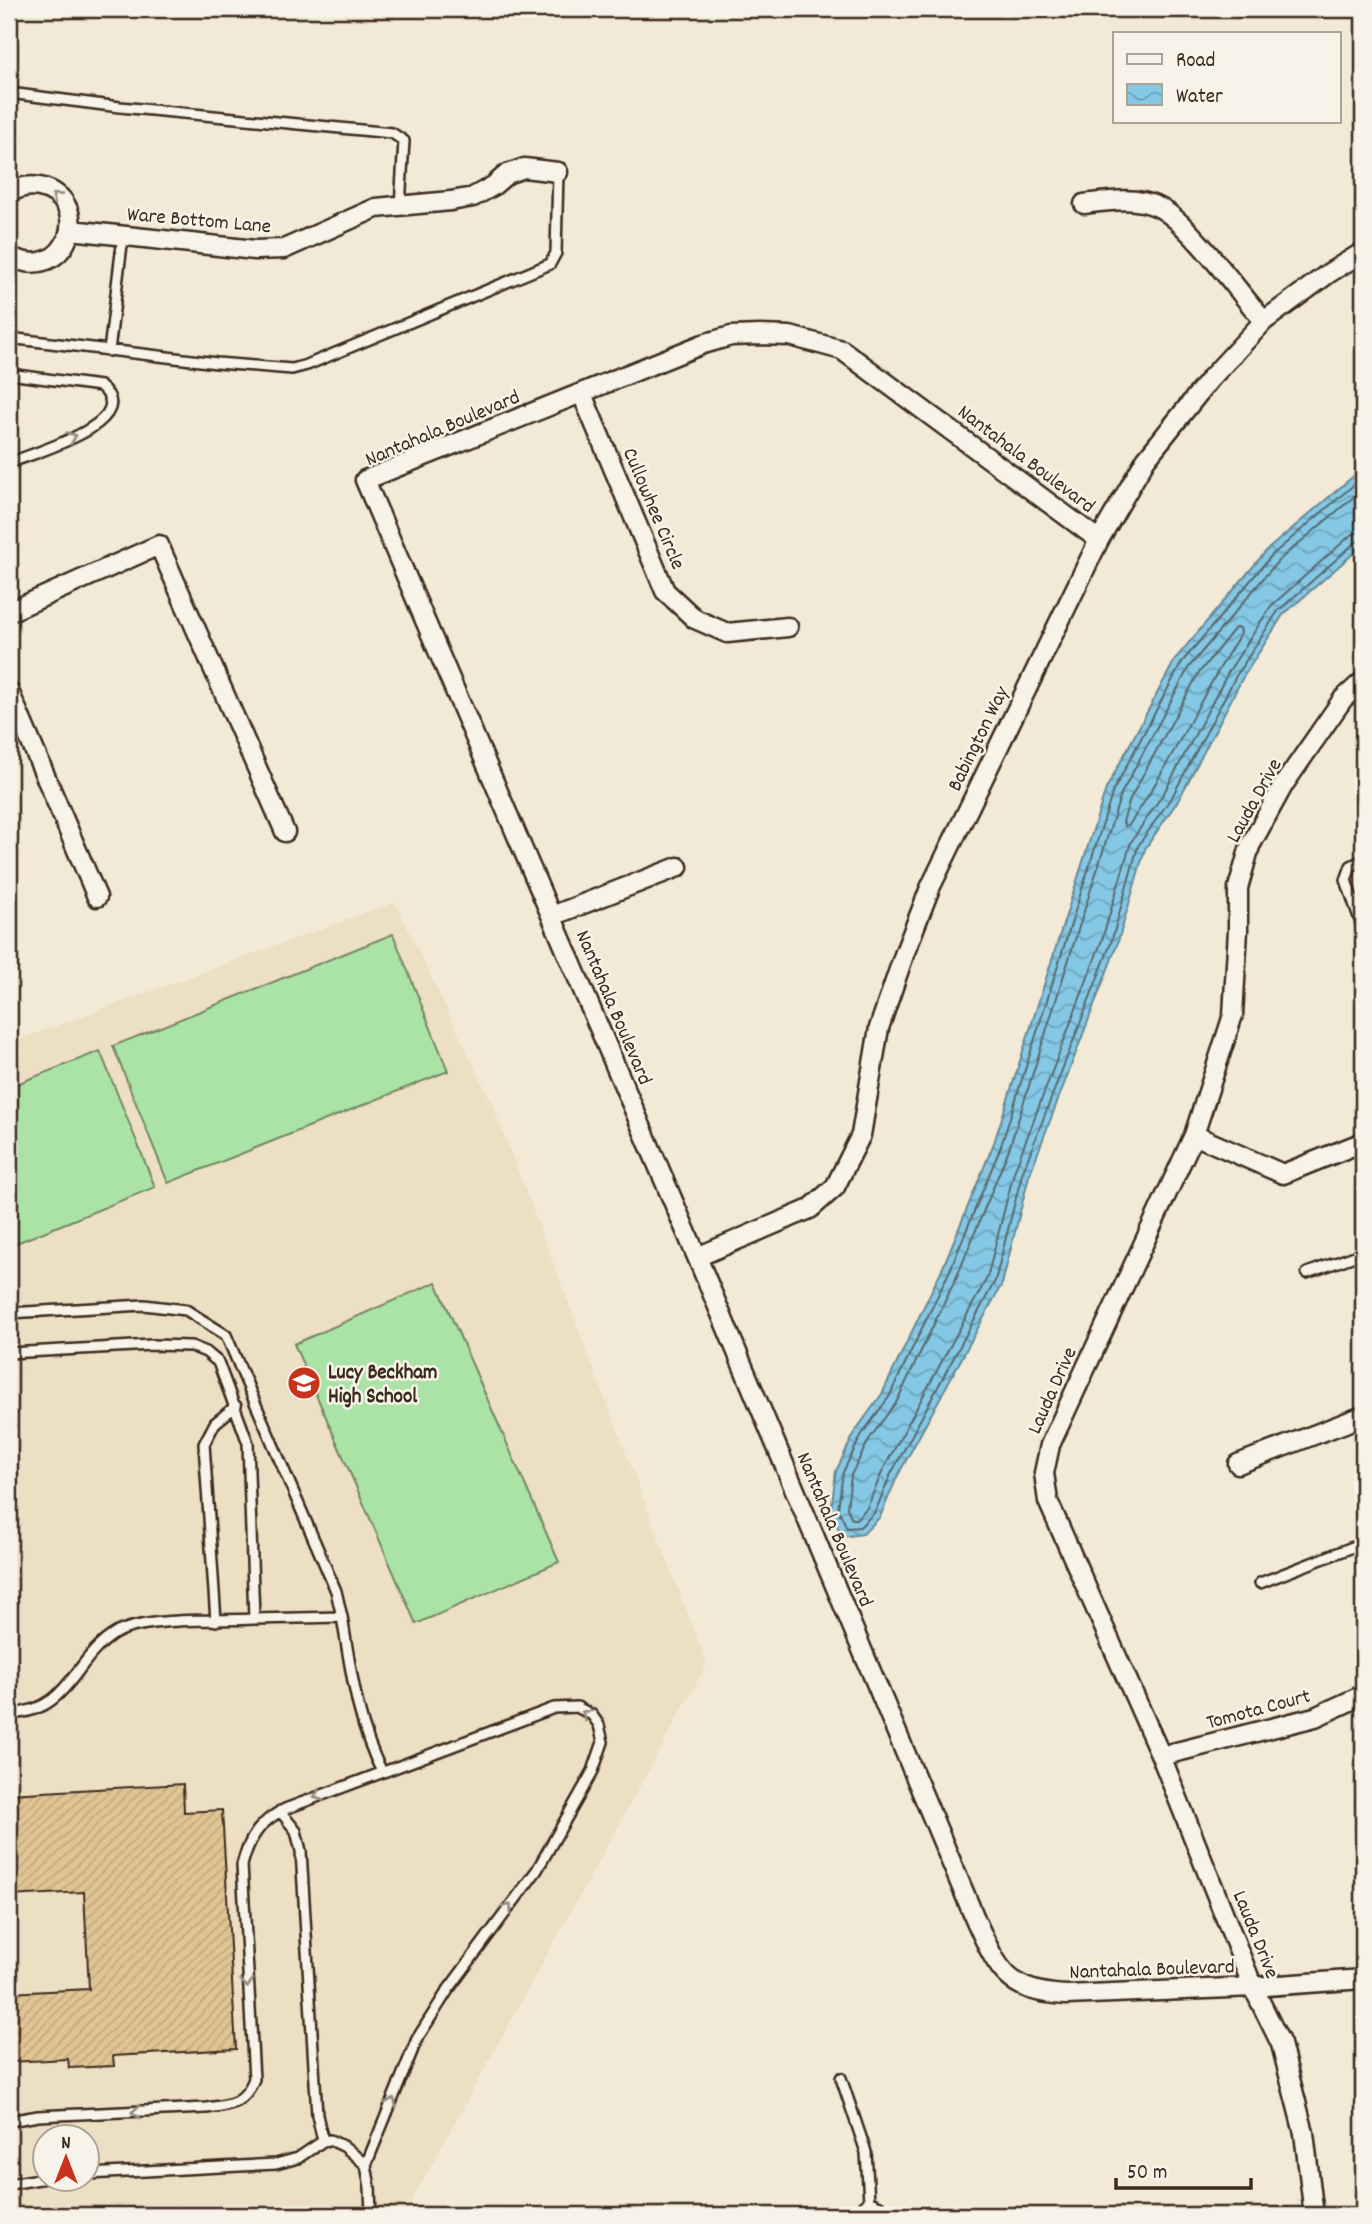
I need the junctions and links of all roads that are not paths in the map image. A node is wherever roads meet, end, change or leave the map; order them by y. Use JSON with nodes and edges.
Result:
{"nodes":[{"id":1,"x":9,"y":93,"type":"edge"},
{"id":2,"x":558,"y":172,"type":"joint"},
{"id":3,"x":9,"y":194,"type":"edge"},
{"id":4,"x":1084,"y":204,"type":"dead end"},
{"id":5,"x":400,"y":206,"type":"junction"},
{"id":6,"x":71,"y":230,"type":"junction"},
{"id":7,"x":123,"y":236,"type":"junction"},
{"id":8,"x":1363,"y":252,"type":"edge"},
{"id":9,"x":9,"y":257,"type":"edge"},
{"id":10,"x":1264,"y":321,"type":"junction"},
{"id":11,"x":9,"y":338,"type":"edge"},
{"id":12,"x":109,"y":351,"type":"junction"},
{"id":13,"x":9,"y":374,"type":"edge"},
{"id":14,"x":582,"y":394,"type":"junction"},
{"id":15,"x":9,"y":463,"type":"edge"},
{"id":16,"x":1098,"y":540,"type":"junction"},
{"id":17,"x":9,"y":612,"type":"edge"},
{"id":18,"x":788,"y":627,"type":"dead end"},
{"id":19,"x":1363,"y":681,"type":"edge"},
{"id":20,"x":9,"y":691,"type":"edge"},
{"id":21,"x":285,"y":832,"type":"dead end"},
{"id":22,"x":1363,"y":859,"type":"edge"},
{"id":23,"x":678,"y":867,"type":"dead end"},
{"id":24,"x":97,"y":897,"type":"dead end"},
{"id":25,"x":552,"y":916,"type":"junction"},
{"id":26,"x":1363,"y":929,"type":"edge"},
{"id":27,"x":1194,"y":1136,"type":"junction"},
{"id":28,"x":1363,"y":1142,"type":"edge"},
{"id":29,"x":1363,"y":1253,"type":"edge"},
{"id":30,"x":697,"y":1257,"type":"junction"},
{"id":31,"x":1307,"y":1273,"type":"dead end"},
{"id":32,"x":9,"y":1313,"type":"edge"},
{"id":33,"x":9,"y":1353,"type":"edge"},
{"id":34,"x":236,"y":1406,"type":"junction"},
{"id":35,"x":1363,"y":1416,"type":"edge"},
{"id":36,"x":1238,"y":1464,"type":"dead end"},
{"id":37,"x":1363,"y":1543,"type":"edge"},
{"id":38,"x":1260,"y":1583,"type":"dead end"},
{"id":39,"x":342,"y":1617,"type":"junction"},
{"id":40,"x":254,"y":1619,"type":"junction"},
{"id":41,"x":216,"y":1621,"type":"junction"},
{"id":42,"x":1363,"y":1695,"type":"edge"},
{"id":43,"x":9,"y":1714,"type":"edge"},
{"id":44,"x":1161,"y":1756,"type":"junction"},
{"id":45,"x":382,"y":1772,"type":"junction"},
{"id":46,"x":280,"y":1811,"type":"junction"},
{"id":47,"x":1363,"y":1979,"type":"edge"},
{"id":48,"x":1253,"y":1987,"type":"junction"},
{"id":49,"x":841,"y":2078,"type":"dead end"},
{"id":50,"x":9,"y":2121,"type":"edge"},
{"id":51,"x":323,"y":2141,"type":"junction"},
{"id":52,"x":366,"y":2165,"type":"junction"},
{"id":53,"x":102,"y":2173,"type":"edge"},
{"id":54,"x":32,"y":2180,"type":"edge"},
{"id":55,"x":9,"y":2184,"type":"edge"},
{"id":56,"x":869,"y":2201,"type":"junction"},
{"id":57,"x":371,"y":2215,"type":"edge"},
{"id":58,"x":861,"y":2215,"type":"edge"},
{"id":59,"x":881,"y":2215,"type":"edge"},
{"id":60,"x":1314,"y":2215,"type":"edge"}],
"edges":[{"from":1,"to":5,"type":"lane"},
{"from":2,"to":5,"type":"street","name":"Ware Bottom Lane"},
{"from":2,"to":12,"type":"lane"},
{"from":6,"to":3,"type":"street","one_way":true},
{"from":4,"to":10,"type":"street"},
{"from":5,"to":7,"type":"street","name":"Ware Bottom Lane"},
{"from":6,"to":7,"type":"street","name":"Ware Bottom Lane"},
{"from":6,"to":9,"type":"street"},
{"from":7,"to":12,"type":"lane"},
{"from":8,"to":10,"type":"street","name":"Babington Way"},
{"from":10,"to":16,"type":"street","name":"Babington Way"},
{"from":11,"to":12,"type":"lane"},
{"from":15,"to":13,"type":"lane","one_way":true},
{"from":14,"to":16,"type":"street","name":"Nantahala Boulevard"},
{"from":14,"to":18,"type":"street","name":"Cullowhee Circle"},
{"from":14,"to":25,"type":"street","name":"Nantahala Boulevard"},
{"from":16,"to":30,"type":"street","name":"Babington Way"},
{"from":17,"to":21,"type":"street"},
{"from":19,"to":27,"type":"street","name":"Lauda Drive"},
{"from":20,"to":24,"type":"street"},
{"from":22,"to":26,"type":"lane"},
{"from":23,"to":25,"type":"street"},
{"from":25,"to":30,"type":"street","name":"Nantahala Boulevard"},
{"from":27,"to":28,"type":"street"},
{"from":27,"to":44,"type":"street","name":"Lauda Drive"},
{"from":29,"to":31,"type":"lane"},
{"from":30,"to":48,"type":"street","name":"Nantahala Boulevard"},
{"from":32,"to":39,"type":"lane"},
{"from":33,"to":34,"type":"lane"},
{"from":34,"to":40,"type":"lane"},
{"from":34,"to":41,"type":"lane"},
{"from":35,"to":36,"type":"street"},
{"from":37,"to":38,"type":"lane"},
{"from":39,"to":40,"type":"lane"},
{"from":39,"to":45,"type":"lane"},
{"from":40,"to":41,"type":"lane"},
{"from":41,"to":43,"type":"lane"},
{"from":42,"to":44,"type":"street","name":"Tomota Court"},
{"from":44,"to":48,"type":"street","name":"Lauda Drive"},
{"from":45,"to":46,"type":"lane","one_way":true},
{"from":52,"to":45,"type":"lane","one_way":true},
{"from":46,"to":50,"type":"lane","one_way":true},
{"from":46,"to":51,"type":"lane"},
{"from":47,"to":48,"type":"street","name":"Nantahala Boulevard"},
{"from":48,"to":60,"type":"street","name":"Lauda Drive"},
{"from":49,"to":56,"type":"lane"},
{"from":51,"to":52,"type":"lane"},
{"from":51,"to":53,"type":"lane"},
{"from":52,"to":57,"type":"lane"},
{"from":54,"to":55,"type":"lane"},
{"from":56,"to":58,"type":"lane"},
{"from":56,"to":59,"type":"lane"}]}
